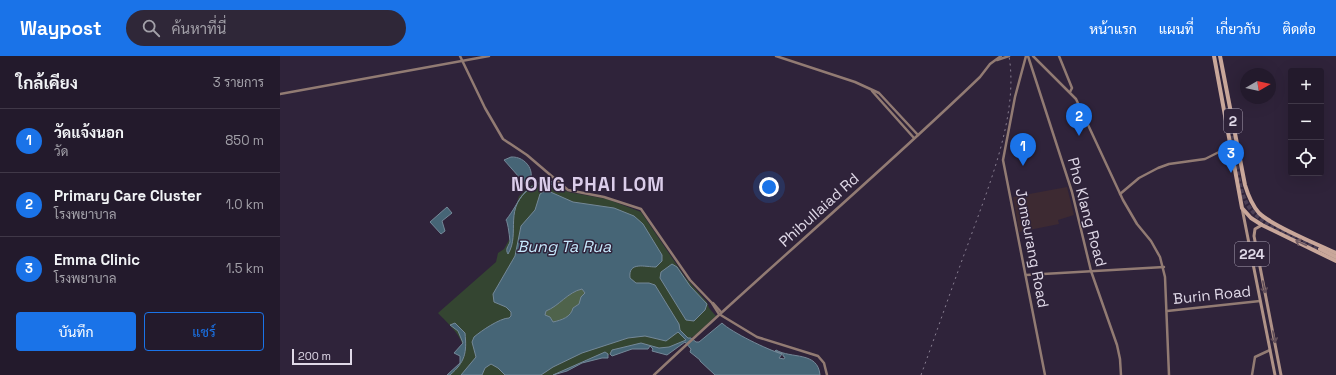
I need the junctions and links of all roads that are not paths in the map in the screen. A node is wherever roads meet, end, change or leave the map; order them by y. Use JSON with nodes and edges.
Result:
{"nodes":[{"id":1,"x":460,"y":56,"type":"edge"},
{"id":2,"x":489,"y":56,"type":"edge"},
{"id":3,"x":776,"y":56,"type":"edge"},
{"id":4,"x":1001,"y":56,"type":"edge"},
{"id":5,"x":1009,"y":56,"type":"edge"},
{"id":6,"x":1033,"y":56,"type":"edge"},
{"id":7,"x":1060,"y":56,"type":"edge"},
{"id":8,"x":1214,"y":56,"type":"edge"},
{"id":9,"x":1220,"y":56,"type":"edge"},
{"id":10,"x":1026,"y":57,"type":"edge"},
{"id":11,"x":997,"y":60,"type":"junction"},
{"id":12,"x":1037,"y":60,"type":"junction"},
{"id":13,"x":462,"y":61,"type":"junction"},
{"id":14,"x":456,"y":63,"type":"junction"},
{"id":15,"x":1031,"y":64,"type":"junction"},
{"id":16,"x":1025,"y":66,"type":"junction"},
{"id":17,"x":870,"y":89,"type":"junction"},
{"id":18,"x":1070,"y":92,"type":"junction"},
{"id":19,"x":280,"y":94,"type":"edge"},
{"id":20,"x":893,"y":106,"type":"junction"},
{"id":21,"x":890,"y":109,"type":"junction"},
{"id":22,"x":918,"y":135,"type":"junction"},
{"id":23,"x":1232,"y":136,"type":"tunnel mouth"},
{"id":24,"x":914,"y":138,"type":"junction"},
{"id":25,"x":1231,"y":146,"type":"junction"},
{"id":26,"x":1120,"y":194,"type":"junction"},
{"id":27,"x":1248,"y":194,"type":"junction"},
{"id":28,"x":1240,"y":195,"type":"junction"},
{"id":29,"x":1242,"y":208,"type":"junction"},
{"id":30,"x":1270,"y":221,"type":"junction"},
{"id":31,"x":1262,"y":225,"type":"junction"},
{"id":32,"x":1267,"y":228,"type":"junction"},
{"id":33,"x":1320,"y":249,"type":"tunnel mouth"},
{"id":34,"x":1336,"y":253,"type":"edge"},
{"id":35,"x":1336,"y":257,"type":"edge"},
{"id":36,"x":1336,"y":260,"type":"edge"},
{"id":37,"x":1164,"y":267,"type":"junction"},
{"id":38,"x":1091,"y":271,"type":"junction"},
{"id":39,"x":1026,"y":275,"type":"junction"},
{"id":40,"x":1266,"y":300,"type":"junction"},
{"id":41,"x":1260,"y":301,"type":"junction"},
{"id":42,"x":1167,"y":311,"type":"junction"},
{"id":43,"x":720,"y":313,"type":"junction"},
{"id":44,"x":1270,"y":350,"type":"junction"},
{"id":45,"x":654,"y":375,"type":"edge"},
{"id":46,"x":827,"y":375,"type":"edge"},
{"id":47,"x":1045,"y":375,"type":"edge"},
{"id":48,"x":1121,"y":375,"type":"edge"},
{"id":49,"x":1170,"y":375,"type":"edge"},
{"id":50,"x":1252,"y":375,"type":"edge"},
{"id":51,"x":1275,"y":375,"type":"edge"},
{"id":52,"x":1281,"y":375,"type":"edge"}],
"edges":[{"from":1,"to":13,"type":"main road"},
{"from":1,"to":14,"type":"main road"},
{"from":2,"to":13,"type":"main road"},
{"from":3,"to":17,"type":"main road"},
{"from":4,"to":11,"type":"main road","name":"Phibullaiad Rd"},
{"from":5,"to":11,"type":"main road","name":"Phibullaiad Rd"},
{"from":6,"to":12,"type":"main road"},
{"from":7,"to":18,"type":"main road"},
{"from":8,"to":23,"type":"highway"},
{"from":8,"to":25,"type":"highway","number":"2"},
{"from":9,"to":27,"type":"highway","number":"2"},
{"from":10,"to":15,"type":"main road","name":"Pho Klang Road"},
{"from":10,"to":16,"type":"main road","name":"Jomsurang Road"},
{"from":11,"to":22,"type":"main road","name":"Phibullaiad Rd"},
{"from":12,"to":15,"type":"main road"},
{"from":12,"to":18,"type":"main road"},
{"from":13,"to":14,"type":"main road"},
{"from":13,"to":43,"type":"main road"},
{"from":14,"to":19,"type":"main road"},
{"from":15,"to":16,"type":"main road"},
{"from":15,"to":38,"type":"main road","name":"Pho Klang Road"},
{"from":16,"to":39,"type":"main road","name":"Jomsurang Road"},
{"from":17,"to":20,"type":"main road"},
{"from":17,"to":21,"type":"main road"},
{"from":18,"to":26,"type":"main road"},
{"from":20,"to":21,"type":"main road"},
{"from":20,"to":22,"type":"main road"},
{"from":21,"to":24,"type":"main road"},
{"from":22,"to":24,"type":"main road","name":"Phibullaiad Rd"},
{"from":24,"to":43,"type":"main road","name":"Phibullaiad Rd"},
{"from":25,"to":26,"type":"main road"},
{"from":25,"to":28,"type":"highway","number":"2"},
{"from":26,"to":37,"type":"main road"},
{"from":27,"to":28,"type":"highway"},
{"from":27,"to":30,"type":"highway","number":"2"},
{"from":28,"to":29,"type":"highway","number":"2"},
{"from":29,"to":31,"type":"highway"},
{"from":29,"to":41,"type":"main road","number":"224"},
{"from":30,"to":32,"type":"highway"},
{"from":30,"to":34,"type":"highway","number":"2"},
{"from":31,"to":32,"type":"highway"},
{"from":31,"to":40,"type":"main road","number":"224","one_way":true},
{"from":36,"to":32,"type":"highway","one_way":true},
{"from":33,"to":35,"type":"highway"},
{"from":37,"to":38,"type":"main road"},
{"from":37,"to":42,"type":"main road"},
{"from":38,"to":39,"type":"main road"},
{"from":38,"to":48,"type":"main road","name":"Pho Klang Road"},
{"from":39,"to":47,"type":"main road","name":"Jomsurang Road"},
{"from":40,"to":41,"type":"main road"},
{"from":40,"to":52,"type":"main road","number":"224","one_way":true},
{"from":41,"to":42,"type":"main road","name":"Burin Road"},
{"from":41,"to":44,"type":"main road","number":"224"},
{"from":42,"to":49,"type":"main road"},
{"from":43,"to":45,"type":"main road","name":"Phibullaiad Rd"},
{"from":43,"to":46,"type":"main road"},
{"from":44,"to":50,"type":"main road"},
{"from":44,"to":51,"type":"main road","number":"224"}]}
